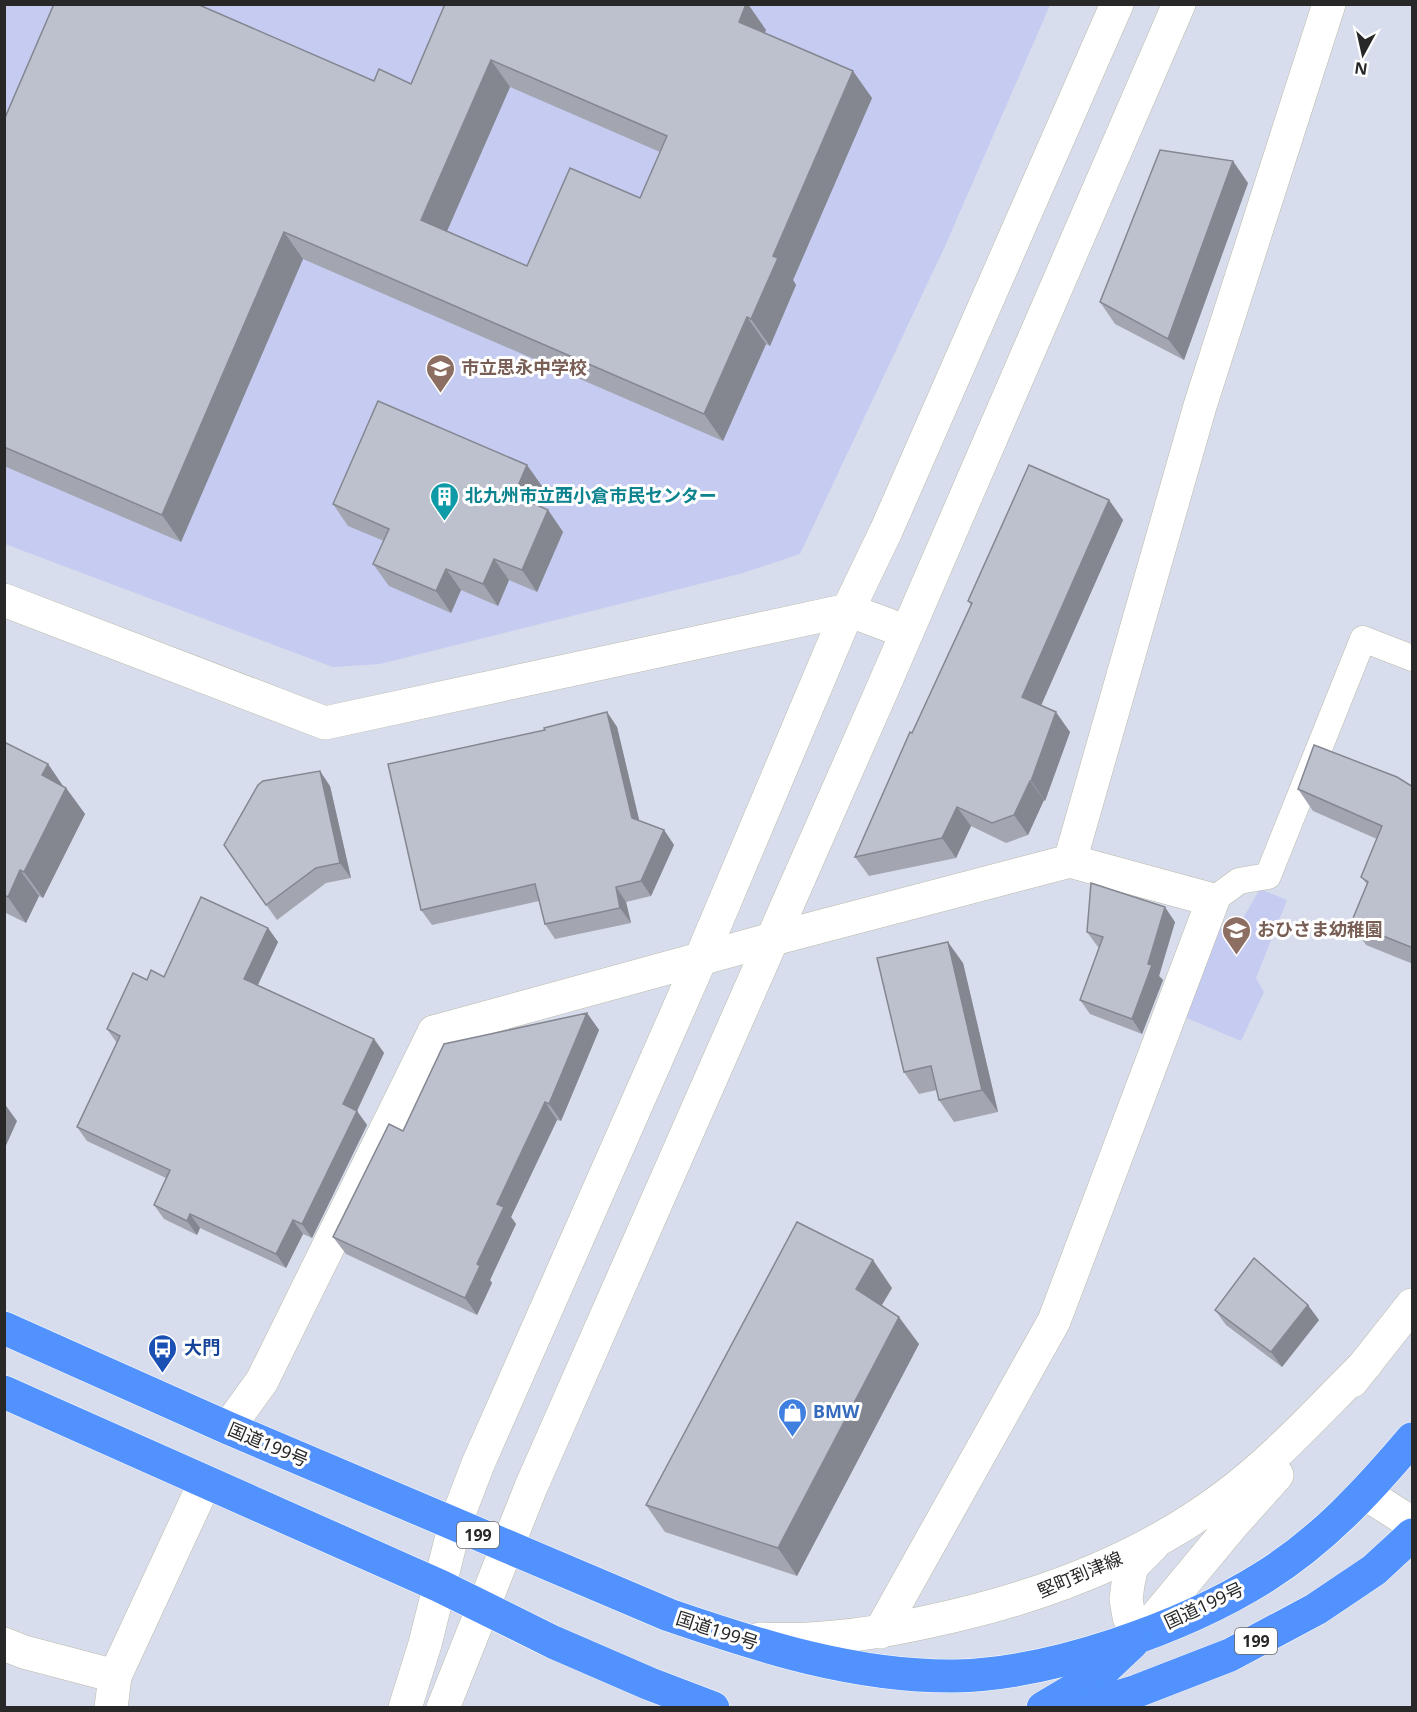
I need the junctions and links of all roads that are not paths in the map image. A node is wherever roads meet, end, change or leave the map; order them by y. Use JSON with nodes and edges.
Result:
{"nodes":[{"id":1,"x":1117,"y":4,"type":"edge"},
{"id":2,"x":1179,"y":4,"type":"edge"},
{"id":3,"x":1329,"y":4,"type":"edge"},
{"id":4,"x":4,"y":600,"type":"edge"},
{"id":5,"x":848,"y":610,"type":"junction"},
{"id":6,"x":907,"y":632,"type":"junction"},
{"id":7,"x":1413,"y":658,"type":"edge"},
{"id":8,"x":1070,"y":861,"type":"junction"},
{"id":9,"x":1213,"y":900,"type":"junction"},
{"id":10,"x":773,"y":939,"type":"junction"},
{"id":11,"x":701,"y":958,"type":"junction"},
{"id":12,"x":1413,"y":1305,"type":"edge"},
{"id":13,"x":4,"y":1328,"type":"edge"},
{"id":14,"x":1366,"y":1364,"type":"junction"},
{"id":15,"x":4,"y":1392,"type":"edge"},
{"id":16,"x":228,"y":1428,"type":"junction"},
{"id":17,"x":1413,"y":1439,"type":"edge"},
{"id":18,"x":205,"y":1482,"type":"junction"},
{"id":19,"x":1366,"y":1494,"type":"junction"},
{"id":20,"x":1413,"y":1523,"type":"edge"},
{"id":21,"x":455,"y":1524,"type":"junction"},
{"id":22,"x":1413,"y":1535,"type":"edge"},
{"id":23,"x":1164,"y":1537,"type":"junction"},
{"id":24,"x":506,"y":1547,"type":"junction"},
{"id":25,"x":440,"y":1586,"type":"junction"},
{"id":26,"x":483,"y":1607,"type":"junction"},
{"id":27,"x":880,"y":1632,"type":"junction"},
{"id":28,"x":730,"y":1636,"type":"junction"},
{"id":29,"x":1140,"y":1636,"type":"junction"},
{"id":30,"x":4,"y":1644,"type":"edge"},
{"id":31,"x":1230,"y":1655,"type":"junction"},
{"id":32,"x":115,"y":1676,"type":"junction"},
{"id":33,"x":111,"y":1707,"type":"edge"},
{"id":34,"x":405,"y":1707,"type":"edge"},
{"id":35,"x":443,"y":1707,"type":"edge"},
{"id":36,"x":713,"y":1707,"type":"edge"},
{"id":37,"x":1043,"y":1707,"type":"edge"},
{"id":38,"x":1080,"y":1707,"type":"edge"}],
"edges":[{"from":1,"to":5,"type":"street"},
{"from":2,"to":6,"type":"street"},
{"from":3,"to":8,"type":"street"},
{"from":4,"to":5,"type":"street"},
{"from":5,"to":6,"type":"street"},
{"from":5,"to":11,"type":"street"},
{"from":6,"to":10,"type":"street"},
{"from":7,"to":9,"type":"lane"},
{"from":8,"to":9,"type":"street"},
{"from":8,"to":10,"type":"street"},
{"from":9,"to":27,"type":"street"},
{"from":10,"to":11,"type":"street"},
{"from":10,"to":24,"type":"street"},
{"from":11,"to":16,"type":"street"},
{"from":11,"to":21,"type":"street"},
{"from":12,"to":14,"type":"street","name":"堅町到津線"},
{"from":13,"to":16,"type":"highway","name":"国道199号","number":"199"},
{"from":14,"to":23,"type":"street","name":"堅町到津線"},
{"from":14,"to":29,"type":"street","name":"堅町到津線"},
{"from":15,"to":18,"type":"highway"},
{"from":16,"to":21,"type":"highway","name":"国道199号","number":"199"},
{"from":17,"to":19,"type":"highway","name":"国道199号","number":"199"},
{"from":18,"to":25,"type":"highway"},
{"from":18,"to":32,"type":"street"},
{"from":19,"to":20,"type":"street"},
{"from":19,"to":29,"type":"highway","name":"国道199号","number":"199"},
{"from":21,"to":24,"type":"highway","name":"国道199号","number":"199"},
{"from":21,"to":25,"type":"street"},
{"from":22,"to":31,"type":"highway","number":"199"},
{"from":23,"to":27,"type":"street","name":"堅町到津線"},
{"from":23,"to":29,"type":"street"},
{"from":24,"to":26,"type":"street"},
{"from":24,"to":28,"type":"highway","name":"国道199号","number":"199"},
{"from":25,"to":26,"type":"highway"},
{"from":25,"to":34,"type":"street"},
{"from":26,"to":35,"type":"street"},
{"from":26,"to":36,"type":"highway"},
{"from":27,"to":28,"type":"street","name":"堅町到津線"},
{"from":28,"to":29,"type":"highway","name":"国道199号","number":"199"},
{"from":29,"to":31,"type":"highway"},
{"from":29,"to":37,"type":"highway"},
{"from":30,"to":32,"type":"street"},
{"from":31,"to":38,"type":"highway","number":"199"},
{"from":32,"to":33,"type":"street"}]}
